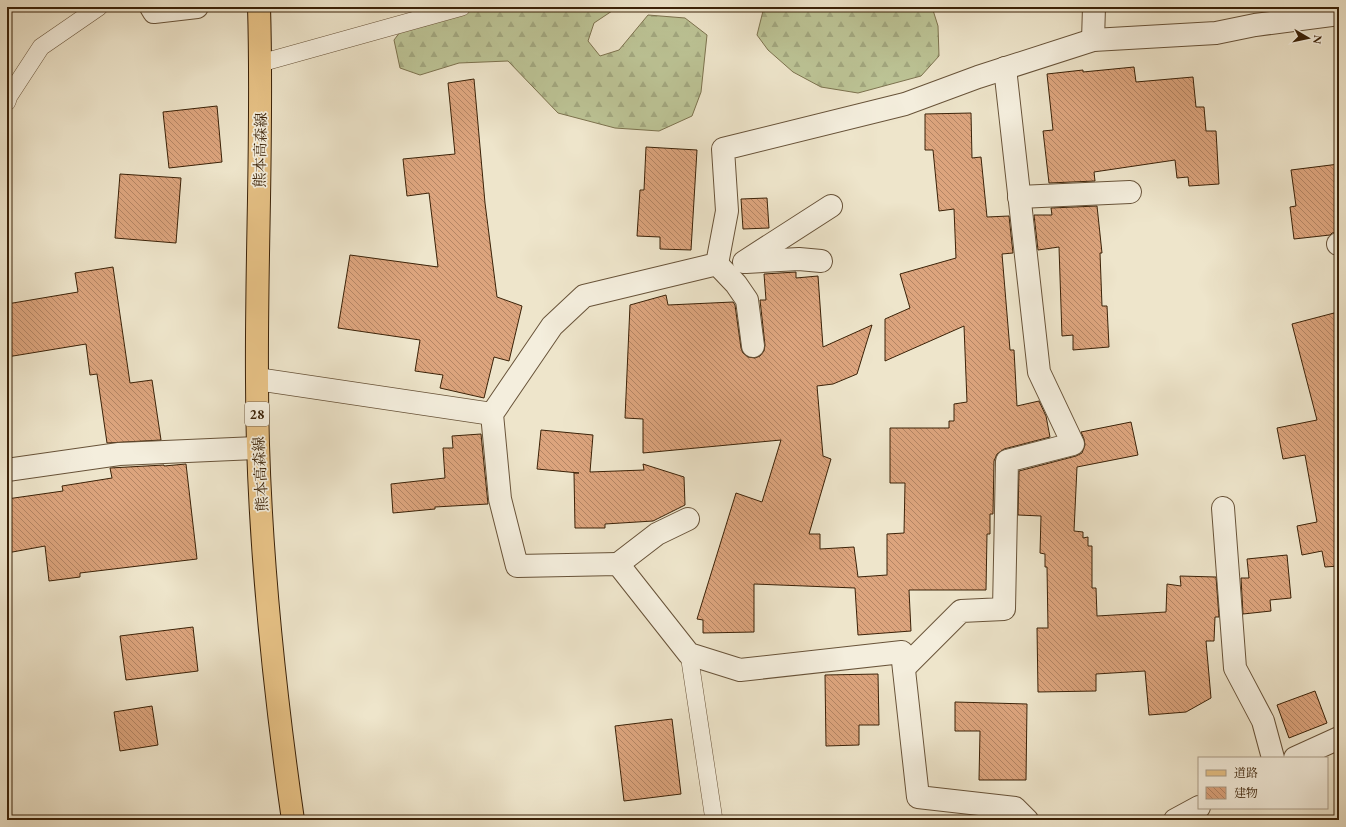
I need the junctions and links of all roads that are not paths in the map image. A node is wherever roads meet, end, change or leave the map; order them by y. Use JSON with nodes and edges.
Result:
{"nodes":[{"id":1,"x":99,"y":7,"type":"edge"},
{"id":2,"x":151,"y":7,"type":"edge"},
{"id":3,"x":197,"y":7,"type":"edge"},
{"id":4,"x":259,"y":7,"type":"edge"},
{"id":5,"x":462,"y":7,"type":"edge"},
{"id":6,"x":1094,"y":7,"type":"edge"},
{"id":7,"x":1339,"y":14,"type":"edge"},
{"id":8,"x":1255,"y":16,"type":"edge"},
{"id":9,"x":1093,"y":40,"type":"junction"},
{"id":10,"x":261,"y":63,"type":"junction"},
{"id":11,"x":1005,"y":68,"type":"junction"},
{"id":12,"x":7,"y":102,"type":"edge"},
{"id":13,"x":1130,"y":192,"type":"dead end"},
{"id":14,"x":1019,"y":197,"type":"junction"},
{"id":15,"x":831,"y":206,"type":"dead end"},
{"id":16,"x":821,"y":260,"type":"dead end"},
{"id":17,"x":744,"y":262,"type":"junction"},
{"id":18,"x":717,"y":264,"type":"junction"},
{"id":19,"x":753,"y":346,"type":"dead end"},
{"id":20,"x":257,"y":379,"type":"junction"},
{"id":21,"x":492,"y":414,"type":"junction"},
{"id":22,"x":258,"y":448,"type":"junction"},
{"id":23,"x":7,"y":470,"type":"edge"},
{"id":24,"x":1223,"y":508,"type":"dead end"},
{"id":25,"x":688,"y":520,"type":"dead end"},
{"id":26,"x":618,"y":564,"type":"junction"},
{"id":27,"x":689,"y":654,"type":"junction"},
{"id":28,"x":904,"y":668,"type":"junction"},
{"id":29,"x":1339,"y":738,"type":"edge"},
{"id":30,"x":1274,"y":757,"type":"edge"},
{"id":31,"x":1297,"y":757,"type":"edge"},
{"id":32,"x":1198,"y":808,"type":"edge"},
{"id":33,"x":293,"y":820,"type":"edge"},
{"id":34,"x":714,"y":820,"type":"edge"},
{"id":35,"x":1027,"y":820,"type":"edge"},
{"id":36,"x":1175,"y":820,"type":"edge"}],
"edges":[{"from":1,"to":12,"type":"lane"},
{"from":2,"to":3,"type":"street"},
{"from":4,"to":10,"type":"main road","name":"熊本高森線","number":"28"},
{"from":5,"to":10,"type":"lane"},
{"from":6,"to":9,"type":"street"},
{"from":7,"to":8,"type":"street"},
{"from":8,"to":9,"type":"street"},
{"from":9,"to":11,"type":"street"},
{"from":10,"to":20,"type":"main road","name":"熊本高森線","number":"28"},
{"from":11,"to":14,"type":"street"},
{"from":11,"to":18,"type":"street"},
{"from":13,"to":14,"type":"street"},
{"from":14,"to":28,"type":"street"},
{"from":15,"to":17,"type":"street"},
{"from":16,"to":17,"type":"street"},
{"from":17,"to":18,"type":"street"},
{"from":18,"to":19,"type":"street"},
{"from":18,"to":21,"type":"street"},
{"from":20,"to":21,"type":"street"},
{"from":20,"to":22,"type":"main road","name":"熊本高森線","number":"28"},
{"from":21,"to":26,"type":"street"},
{"from":22,"to":23,"type":"street"},
{"from":22,"to":33,"type":"main road","name":"熊本高森線","number":"28"},
{"from":24,"to":30,"type":"street"},
{"from":25,"to":26,"type":"street"},
{"from":26,"to":27,"type":"street"},
{"from":27,"to":28,"type":"street"},
{"from":27,"to":34,"type":"lane"},
{"from":28,"to":35,"type":"street"},
{"from":29,"to":31,"type":"street"},
{"from":32,"to":36,"type":"street"}]}
